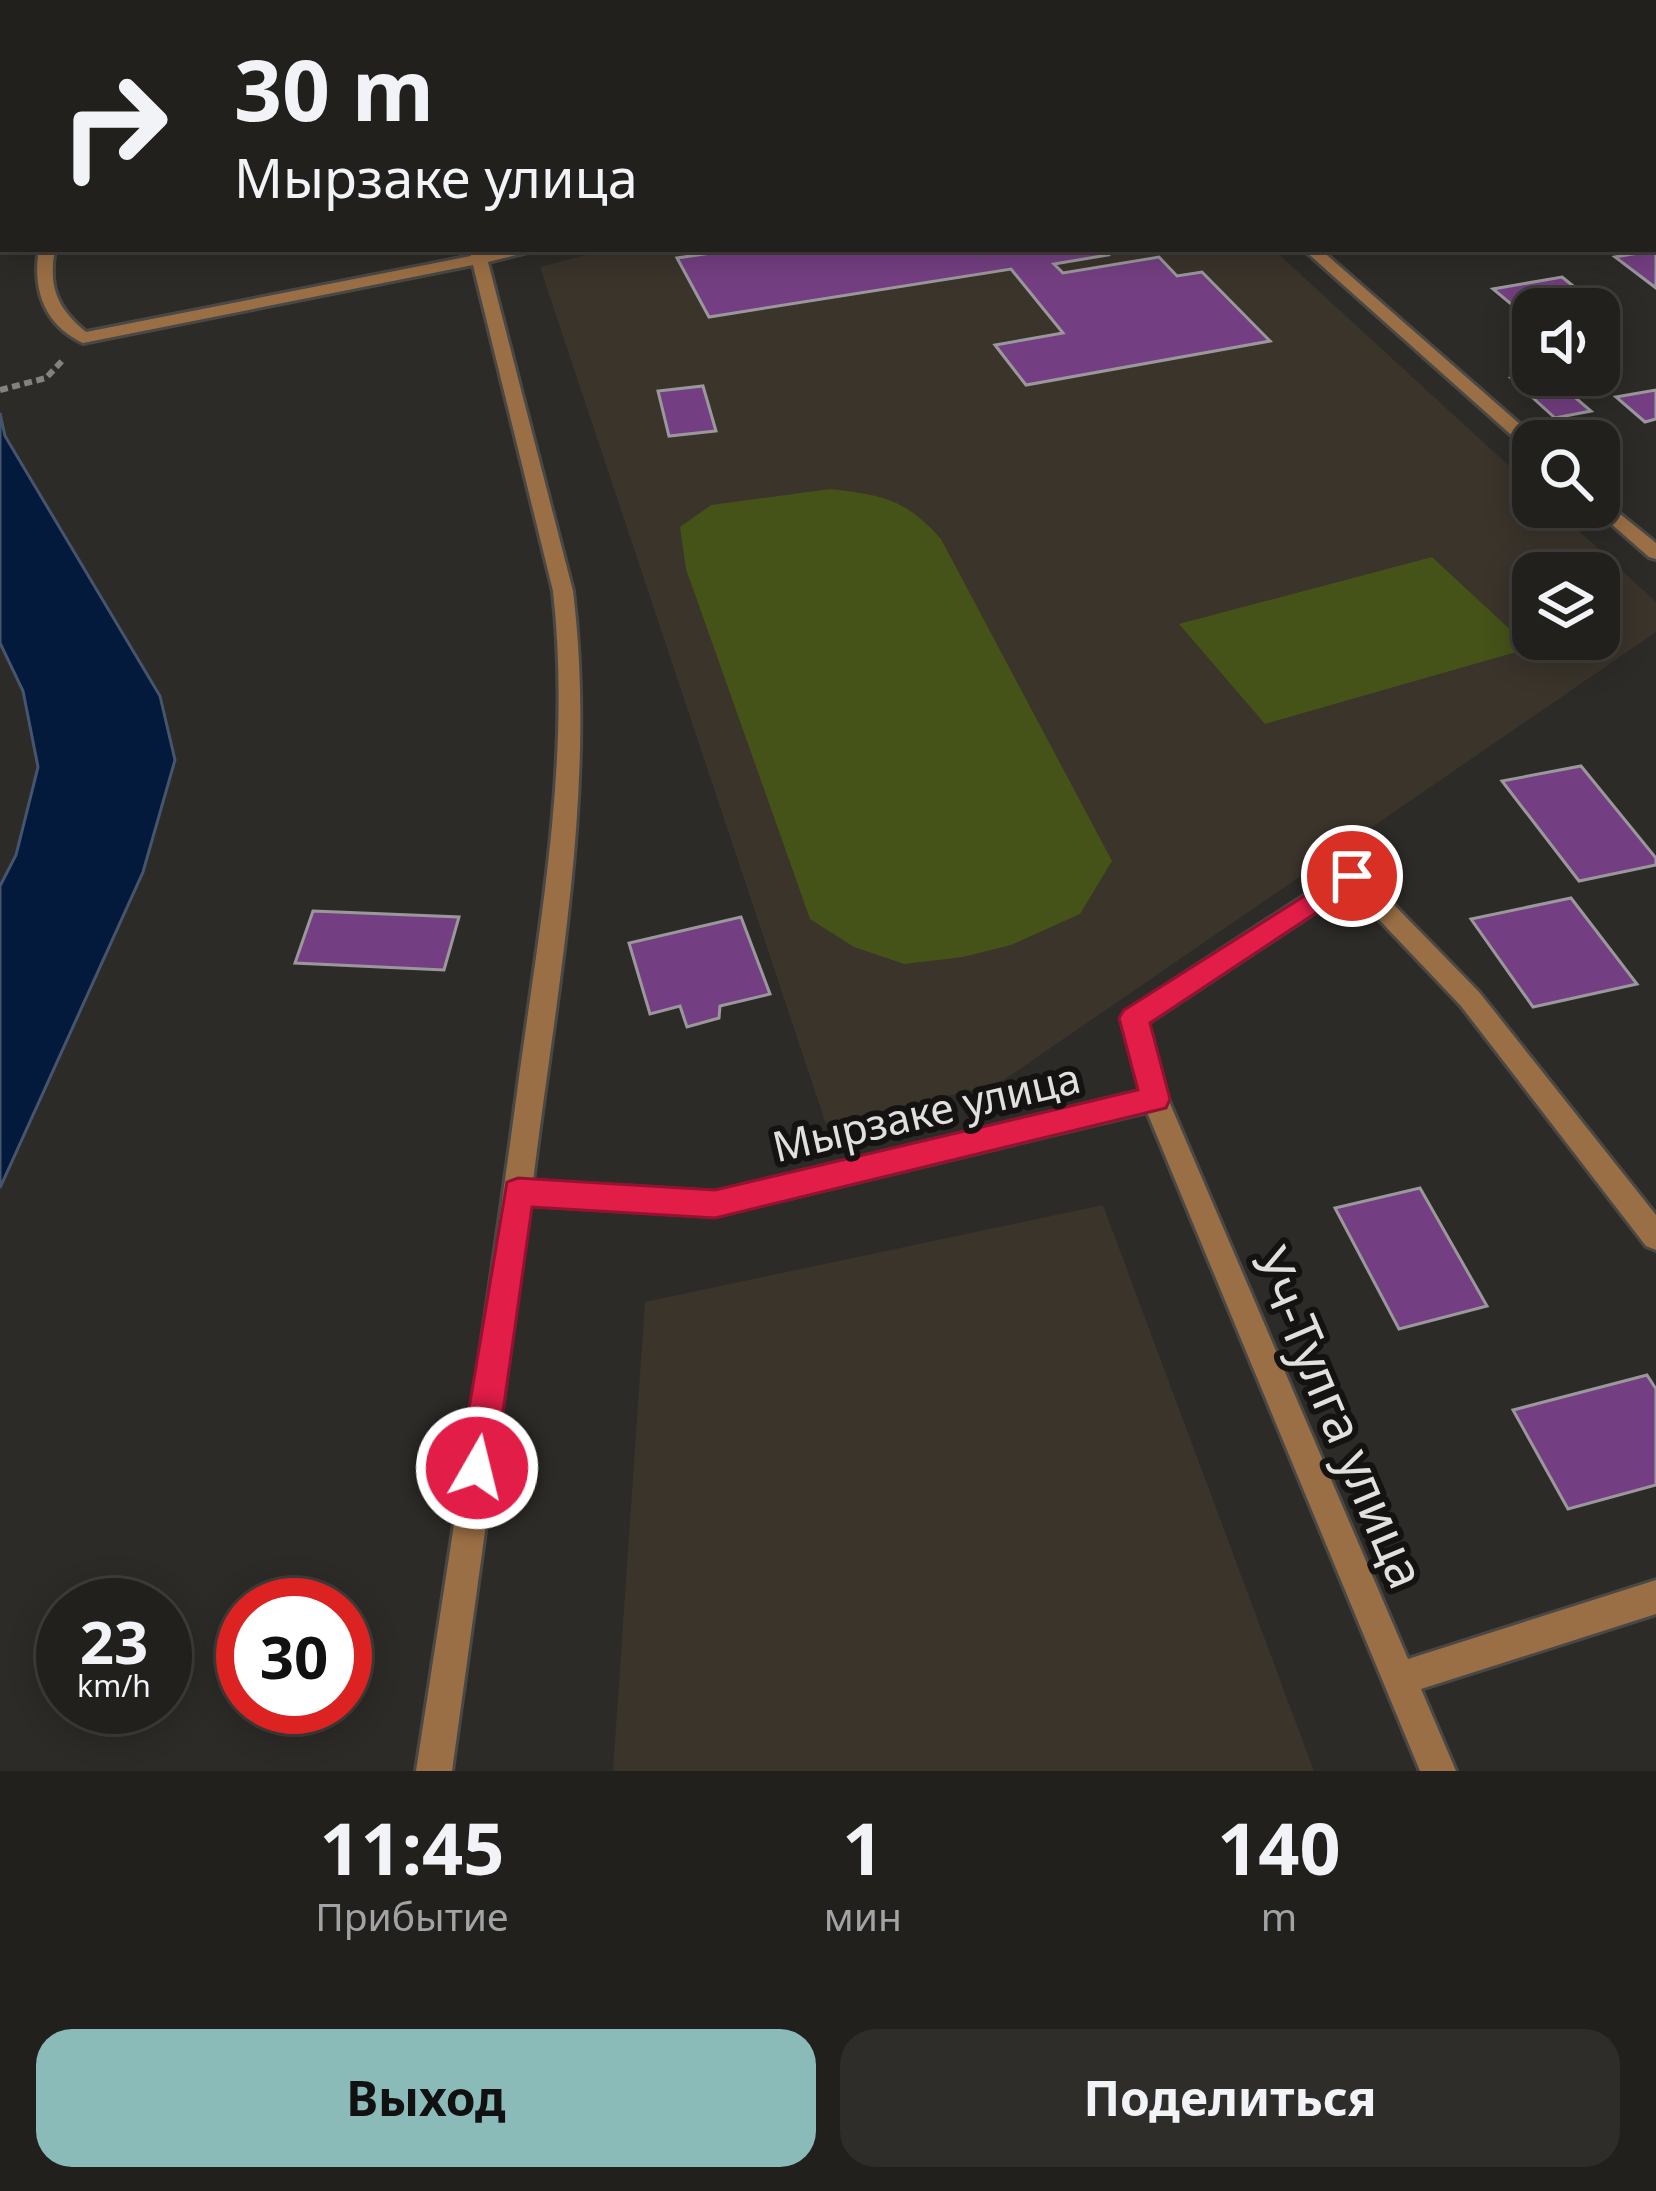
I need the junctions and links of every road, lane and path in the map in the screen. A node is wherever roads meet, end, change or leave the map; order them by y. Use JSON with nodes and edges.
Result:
{"nodes":[{"id":1,"x":46,"y":252,"type":"edge"},
{"id":2,"x":1314,"y":252,"type":"edge"},
{"id":3,"x":477,"y":254,"type":"edge"},
{"id":4,"x":46,"y":378,"type":"dead end"},
{"id":5,"x":0,"y":390,"type":"edge"},
{"id":6,"x":1512,"y":426,"type":"edge"},
{"id":7,"x":1620,"y":522,"type":"edge"},
{"id":8,"x":1656,"y":554,"type":"edge"},
{"id":9,"x":1155,"y":1099,"type":"junction"},
{"id":10,"x":518,"y":1192,"type":"junction"},
{"id":11,"x":1656,"y":1237,"type":"edge"},
{"id":12,"x":1656,"y":1598,"type":"edge"},
{"id":13,"x":1398,"y":1678,"type":"junction"},
{"id":14,"x":434,"y":1771,"type":"edge"},
{"id":15,"x":1438,"y":1771,"type":"edge"}],
"edges":[{"from":1,"to":3,"type":"street"},
{"from":2,"to":6,"type":"street"},
{"from":3,"to":10,"type":"street"},
{"from":4,"to":5,"type":"path"},
{"from":7,"to":8,"type":"street"},
{"from":9,"to":10,"type":"street","name":"Мырзаке улица"},
{"from":9,"to":11,"type":"street"},
{"from":9,"to":13,"type":"street","name":"Уч-Тулга улица"},
{"from":10,"to":14,"type":"street"},
{"from":12,"to":13,"type":"street"},
{"from":13,"to":15,"type":"street","name":"Уч-Тулга улица"}]}
